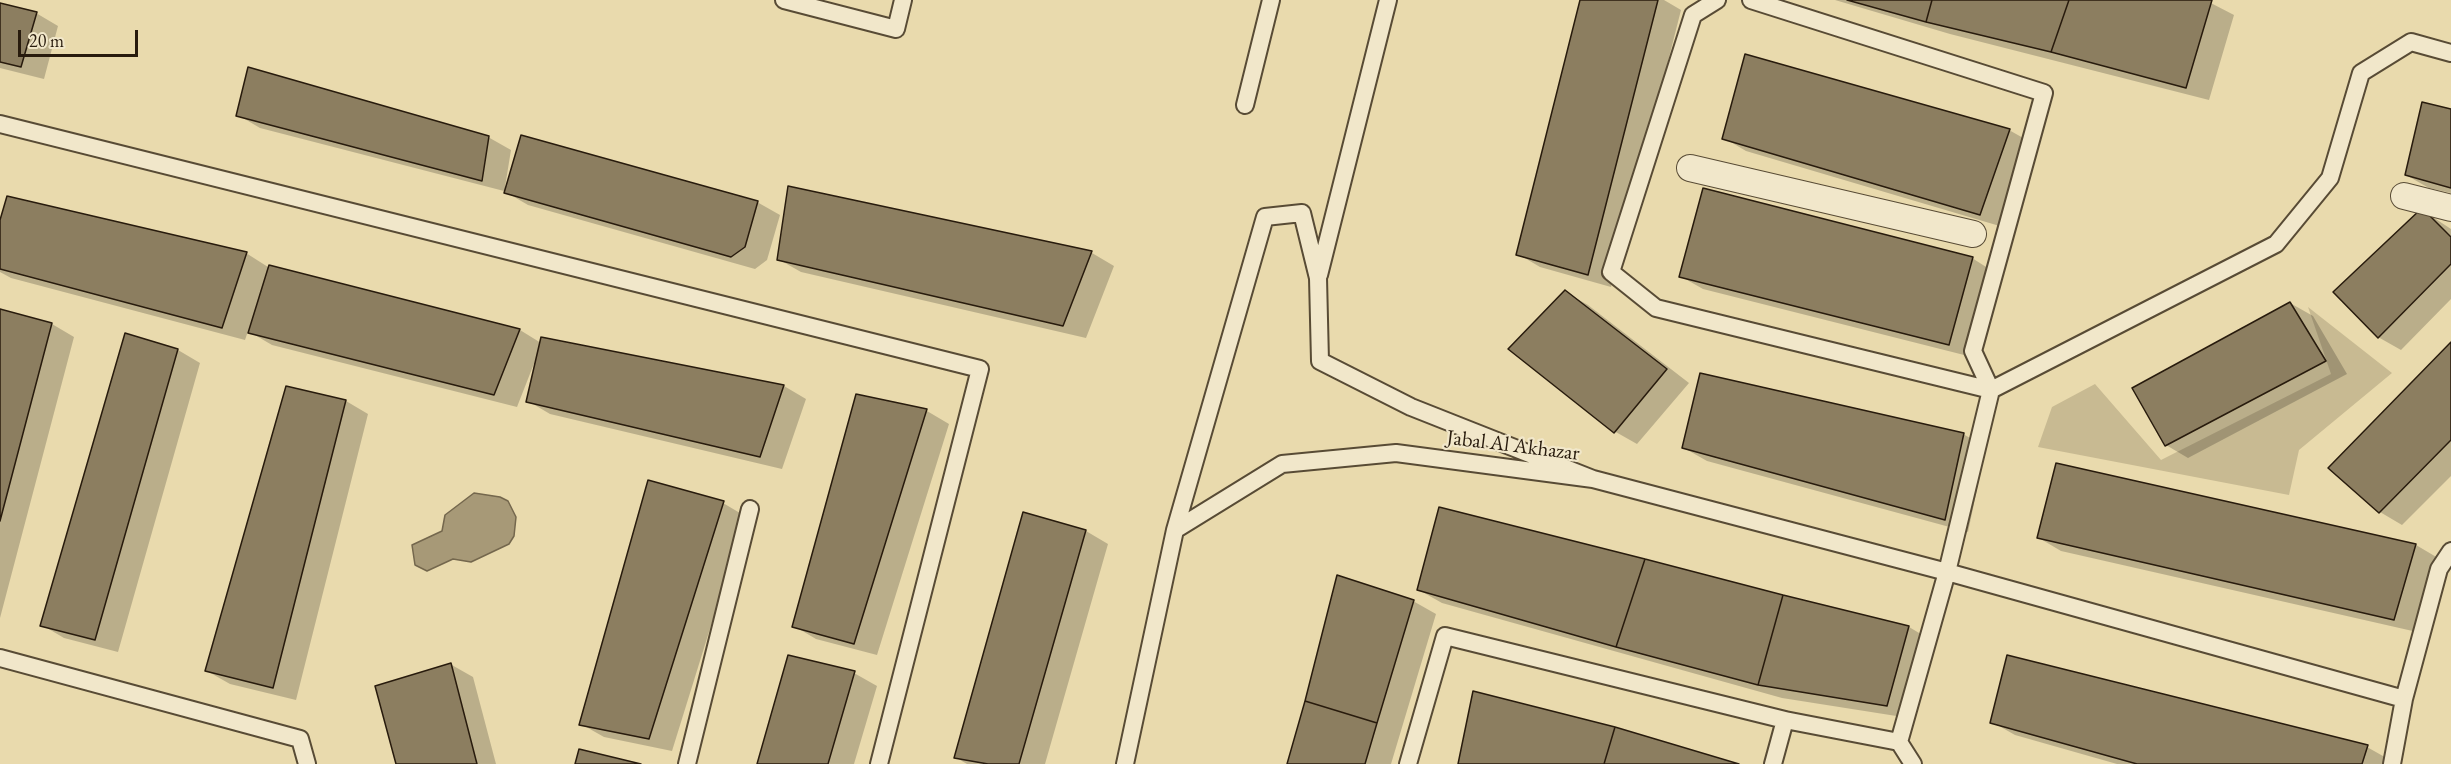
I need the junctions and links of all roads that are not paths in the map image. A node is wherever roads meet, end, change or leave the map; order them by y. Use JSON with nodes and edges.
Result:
{"nodes":[{"id":1,"x":783,"y":0,"type":"edge"},
{"id":2,"x":903,"y":0,"type":"edge"},
{"id":3,"x":1271,"y":0,"type":"edge"},
{"id":4,"x":1388,"y":0,"type":"edge"},
{"id":5,"x":1717,"y":0,"type":"edge"},
{"id":6,"x":1751,"y":0,"type":"edge"},
{"id":7,"x":2451,"y":53,"type":"edge"},
{"id":8,"x":1245,"y":105,"type":"dead end"},
{"id":9,"x":0,"y":124,"type":"edge"},
{"id":10,"x":1690,"y":168,"type":"dead end"},
{"id":11,"x":2404,"y":196,"type":"dead end"},
{"id":12,"x":2451,"y":208,"type":"edge"},
{"id":13,"x":1973,"y":234,"type":"dead end"},
{"id":14,"x":1318,"y":278,"type":"junction"},
{"id":15,"x":1991,"y":390,"type":"junction"},
{"id":16,"x":1593,"y":479,"type":"junction"},
{"id":17,"x":750,"y":509,"type":"dead end"},
{"id":18,"x":1175,"y":530,"type":"junction"},
{"id":19,"x":2451,"y":551,"type":"edge"},
{"id":20,"x":1947,"y":572,"type":"junction"},
{"id":21,"x":0,"y":658,"type":"edge"},
{"id":22,"x":2404,"y":699,"type":"junction"},
{"id":23,"x":1785,"y":720,"type":"junction"},
{"id":24,"x":1899,"y":742,"type":"junction"},
{"id":25,"x":307,"y":764,"type":"edge"},
{"id":26,"x":687,"y":764,"type":"edge"},
{"id":27,"x":879,"y":764,"type":"edge"},
{"id":28,"x":1125,"y":764,"type":"edge"},
{"id":29,"x":1408,"y":764,"type":"edge"},
{"id":30,"x":1773,"y":764,"type":"edge"},
{"id":31,"x":1913,"y":764,"type":"edge"},
{"id":32,"x":2392,"y":764,"type":"edge"}],
"edges":[{"from":1,"to":2,"type":"lane"},
{"from":3,"to":8,"type":"lane"},
{"from":4,"to":14,"type":"lane","name":"Jabal Al Akhazar"},
{"from":5,"to":15,"type":"lane"},
{"from":6,"to":15,"type":"lane"},
{"from":7,"to":15,"type":"lane"},
{"from":9,"to":27,"type":"lane"},
{"from":10,"to":13,"type":"street"},
{"from":11,"to":12,"type":"street"},
{"from":14,"to":16,"type":"lane","name":"Jabal Al Akhazar"},
{"from":14,"to":18,"type":"lane","name":"Jabal Al Akhazar"},
{"from":15,"to":20,"type":"lane"},
{"from":16,"to":18,"type":"lane","name":"Jabal Al Akhazar"},
{"from":16,"to":20,"type":"lane"},
{"from":17,"to":26,"type":"lane"},
{"from":18,"to":28,"type":"lane","name":"Jabal Al Akhazar"},
{"from":19,"to":22,"type":"lane"},
{"from":20,"to":22,"type":"lane"},
{"from":20,"to":24,"type":"lane"},
{"from":21,"to":25,"type":"lane"},
{"from":22,"to":32,"type":"lane"},
{"from":23,"to":24,"type":"lane"},
{"from":23,"to":29,"type":"lane"},
{"from":23,"to":30,"type":"lane"},
{"from":24,"to":31,"type":"lane"}]}
